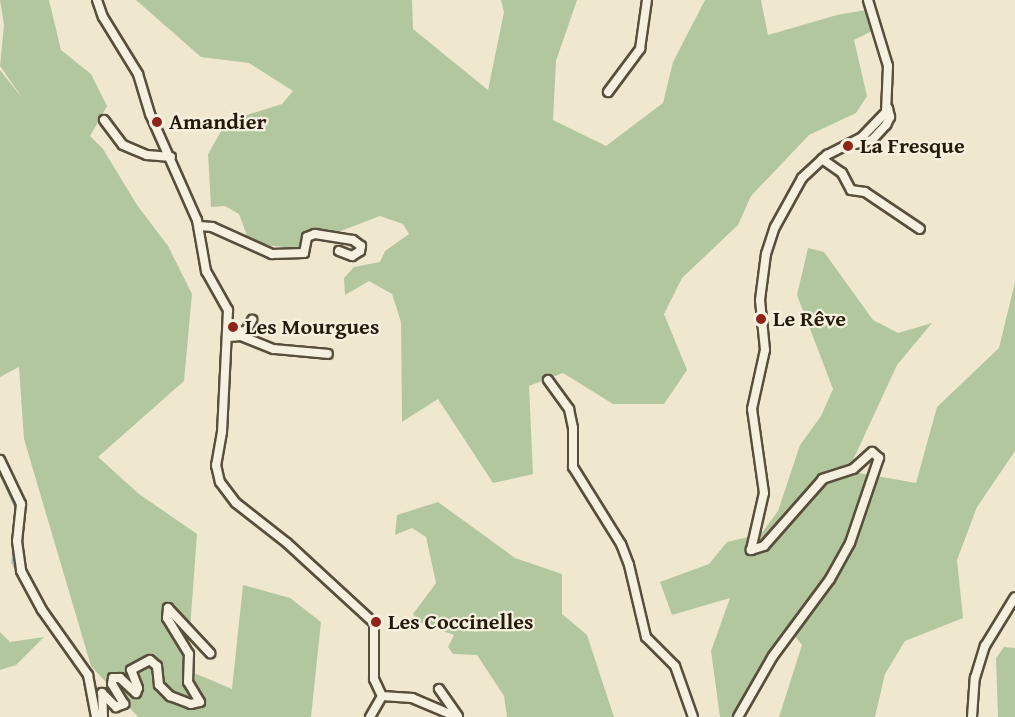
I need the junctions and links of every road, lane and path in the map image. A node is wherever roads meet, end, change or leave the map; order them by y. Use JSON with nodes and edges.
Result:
{"nodes":[{"id":1,"x":97,"y":0,"type":"edge"},
{"id":2,"x":647,"y":0,"type":"edge"},
{"id":3,"x":868,"y":0,"type":"edge"},
{"id":4,"x":608,"y":92,"type":"dead end"},
{"id":5,"x":104,"y":120,"type":"dead end"},
{"id":6,"x":171,"y":157,"type":"junction"},
{"id":7,"x":822,"y":159,"type":"junction"},
{"id":8,"x":199,"y":225,"type":"junction"},
{"id":9,"x":920,"y":229,"type":"dead end"},
{"id":10,"x":339,"y":251,"type":"dead end"},
{"id":11,"x":252,"y":320,"type":"dead end"},
{"id":12,"x":229,"y":334,"type":"junction"},
{"id":13,"x":328,"y":354,"type":"dead end"},
{"id":14,"x":548,"y":380,"type":"dead end"},
{"id":15,"x":0,"y":460,"type":"edge"},
{"id":16,"x":1015,"y":597,"type":"edge"},
{"id":17,"x":210,"y":653,"type":"dead end"},
{"id":18,"x":439,"y":689,"type":"dead end"},
{"id":19,"x":382,"y":696,"type":"junction"},
{"id":20,"x":96,"y":717,"type":"edge"},
{"id":21,"x":103,"y":717,"type":"edge"},
{"id":22,"x":370,"y":717,"type":"edge"},
{"id":23,"x":458,"y":717,"type":"edge"},
{"id":24,"x":693,"y":717,"type":"edge"},
{"id":25,"x":738,"y":717,"type":"edge"},
{"id":26,"x":972,"y":717,"type":"edge"}],
"edges":[{"from":1,"to":6,"type":"street"},
{"from":2,"to":4,"type":"street"},
{"from":3,"to":7,"type":"street"},
{"from":5,"to":6,"type":"street"},
{"from":6,"to":8,"type":"street"},
{"from":7,"to":9,"type":"street"},
{"from":7,"to":25,"type":"street"},
{"from":8,"to":10,"type":"street"},
{"from":8,"to":12,"type":"street"},
{"from":11,"to":12,"type":"street"},
{"from":12,"to":13,"type":"street"},
{"from":12,"to":19,"type":"street"},
{"from":14,"to":24,"type":"street"},
{"from":15,"to":20,"type":"street"},
{"from":16,"to":26,"type":"street"},
{"from":17,"to":21,"type":"street"},
{"from":18,"to":23,"type":"street"},
{"from":19,"to":22,"type":"street"},
{"from":19,"to":23,"type":"street"}]}
